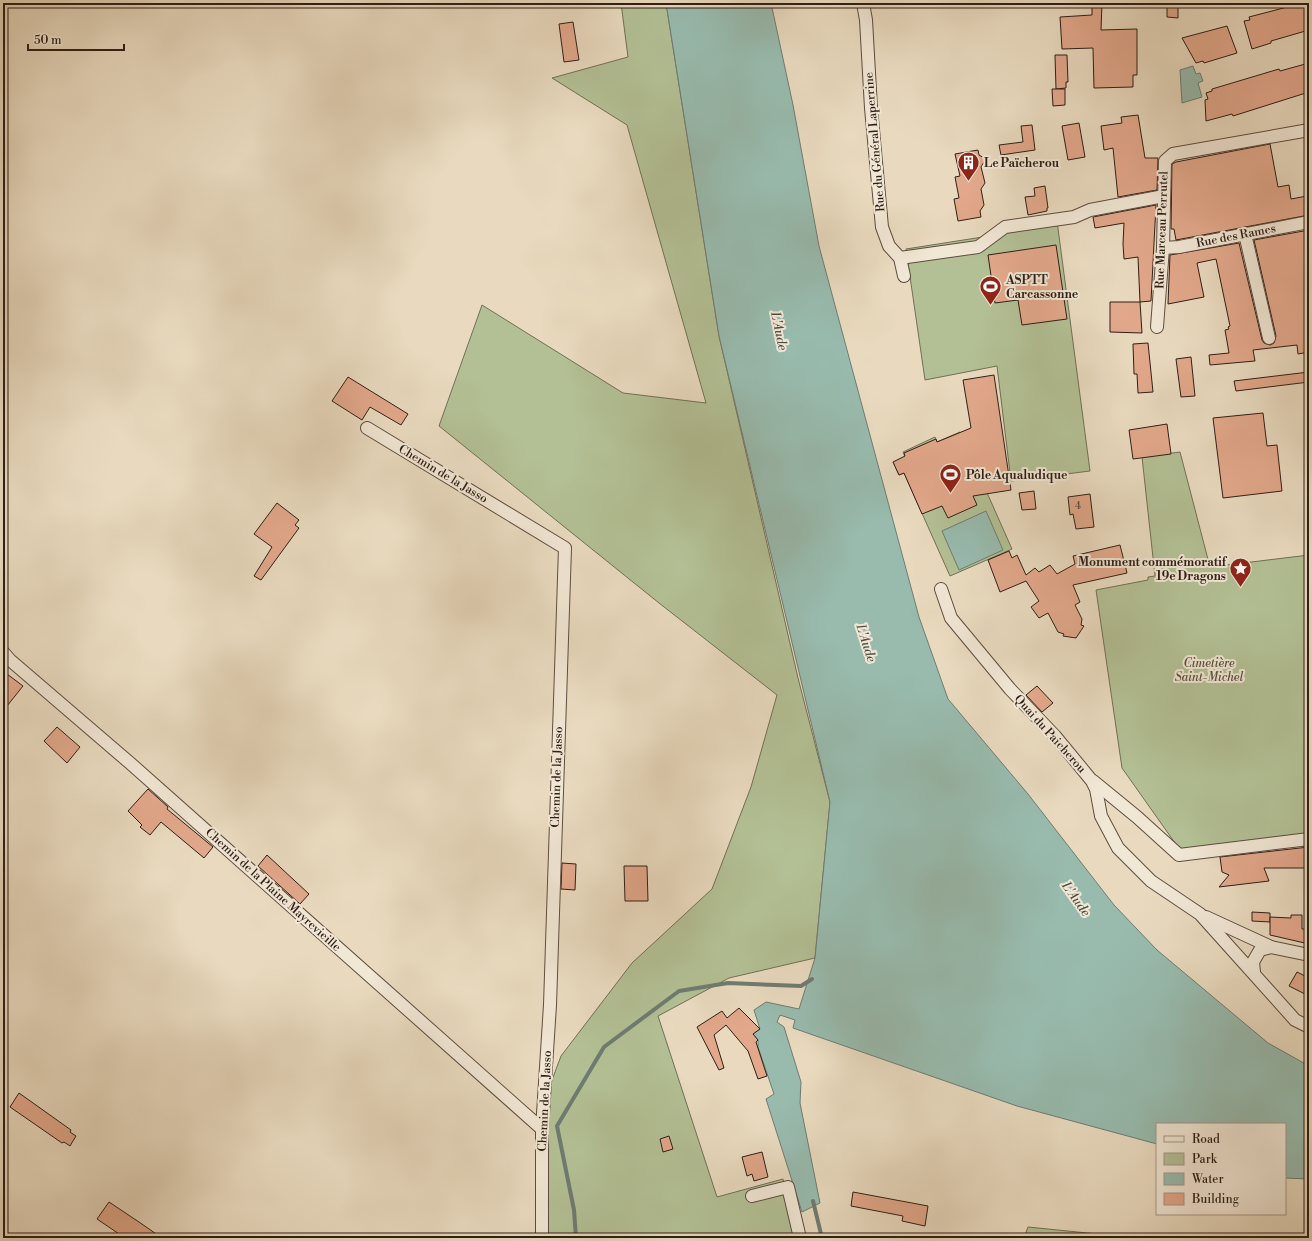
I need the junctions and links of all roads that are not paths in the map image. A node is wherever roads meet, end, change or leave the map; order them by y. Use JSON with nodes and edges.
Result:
{"nodes":[{"id":1,"x":863,"y":3,"type":"edge"},
{"id":2,"x":1309,"y":130,"type":"edge"},
{"id":3,"x":1164,"y":196,"type":"junction"},
{"id":4,"x":1309,"y":222,"type":"edge"},
{"id":5,"x":1245,"y":234,"type":"junction"},
{"id":6,"x":1163,"y":248,"type":"junction"},
{"id":7,"x":900,"y":258,"type":"junction"},
{"id":8,"x":904,"y":276,"type":"dead end"},
{"id":9,"x":1156,"y":327,"type":"dead end"},
{"id":10,"x":1269,"y":338,"type":"dead end"},
{"id":11,"x":367,"y":428,"type":"dead end"},
{"id":12,"x":941,"y":589,"type":"dead end"},
{"id":13,"x":3,"y":652,"type":"edge"},
{"id":14,"x":1092,"y":781,"type":"junction"},
{"id":15,"x":1309,"y":839,"type":"edge"},
{"id":16,"x":1200,"y":914,"type":"junction"},
{"id":17,"x":1271,"y":947,"type":"junction"},
{"id":18,"x":1309,"y":955,"type":"edge"},
{"id":19,"x":1254,"y":972,"type":"junction"},
{"id":20,"x":1309,"y":1027,"type":"edge"},
{"id":21,"x":542,"y":1129,"type":"junction"},
{"id":22,"x":752,"y":1196,"type":"dead end"},
{"id":23,"x":542,"y":1238,"type":"edge"},
{"id":24,"x":800,"y":1238,"type":"edge"}],
"edges":[{"from":1,"to":7,"type":"street","name":"Rue du Général Laperrine"},
{"from":2,"to":3,"type":"street","name":"Rue Marceau Perrutel"},
{"from":3,"to":6,"type":"street","name":"Rue Marceau Perrutel"},
{"from":3,"to":7,"type":"street"},
{"from":4,"to":5,"type":"street","name":"Rue des Rames"},
{"from":5,"to":6,"type":"street","name":"Rue des Rames"},
{"from":5,"to":10,"type":"street"},
{"from":6,"to":9,"type":"street","name":"Rue Marceau Perrutel"},
{"from":7,"to":8,"type":"street","name":"Rue du Général Laperrine"},
{"from":11,"to":21,"type":"street","name":"Chemin de la Jasso"},
{"from":12,"to":14,"type":"street","name":"Quai du Paicherou"},
{"from":13,"to":21,"type":"street","name":"Chemin de la Plaine Mayrevieille"},
{"from":14,"to":15,"type":"street"},
{"from":14,"to":16,"type":"street","name":"Quai du Paicherou"},
{"from":16,"to":17,"type":"street"},
{"from":16,"to":19,"type":"street","name":"Quai du Paicherou"},
{"from":17,"to":18,"type":"street"},
{"from":17,"to":19,"type":"street"},
{"from":19,"to":20,"type":"street","name":"Quai du Paicherou"},
{"from":21,"to":23,"type":"street","name":"Chemin de la Jasso"},
{"from":22,"to":24,"type":"street"}]}
